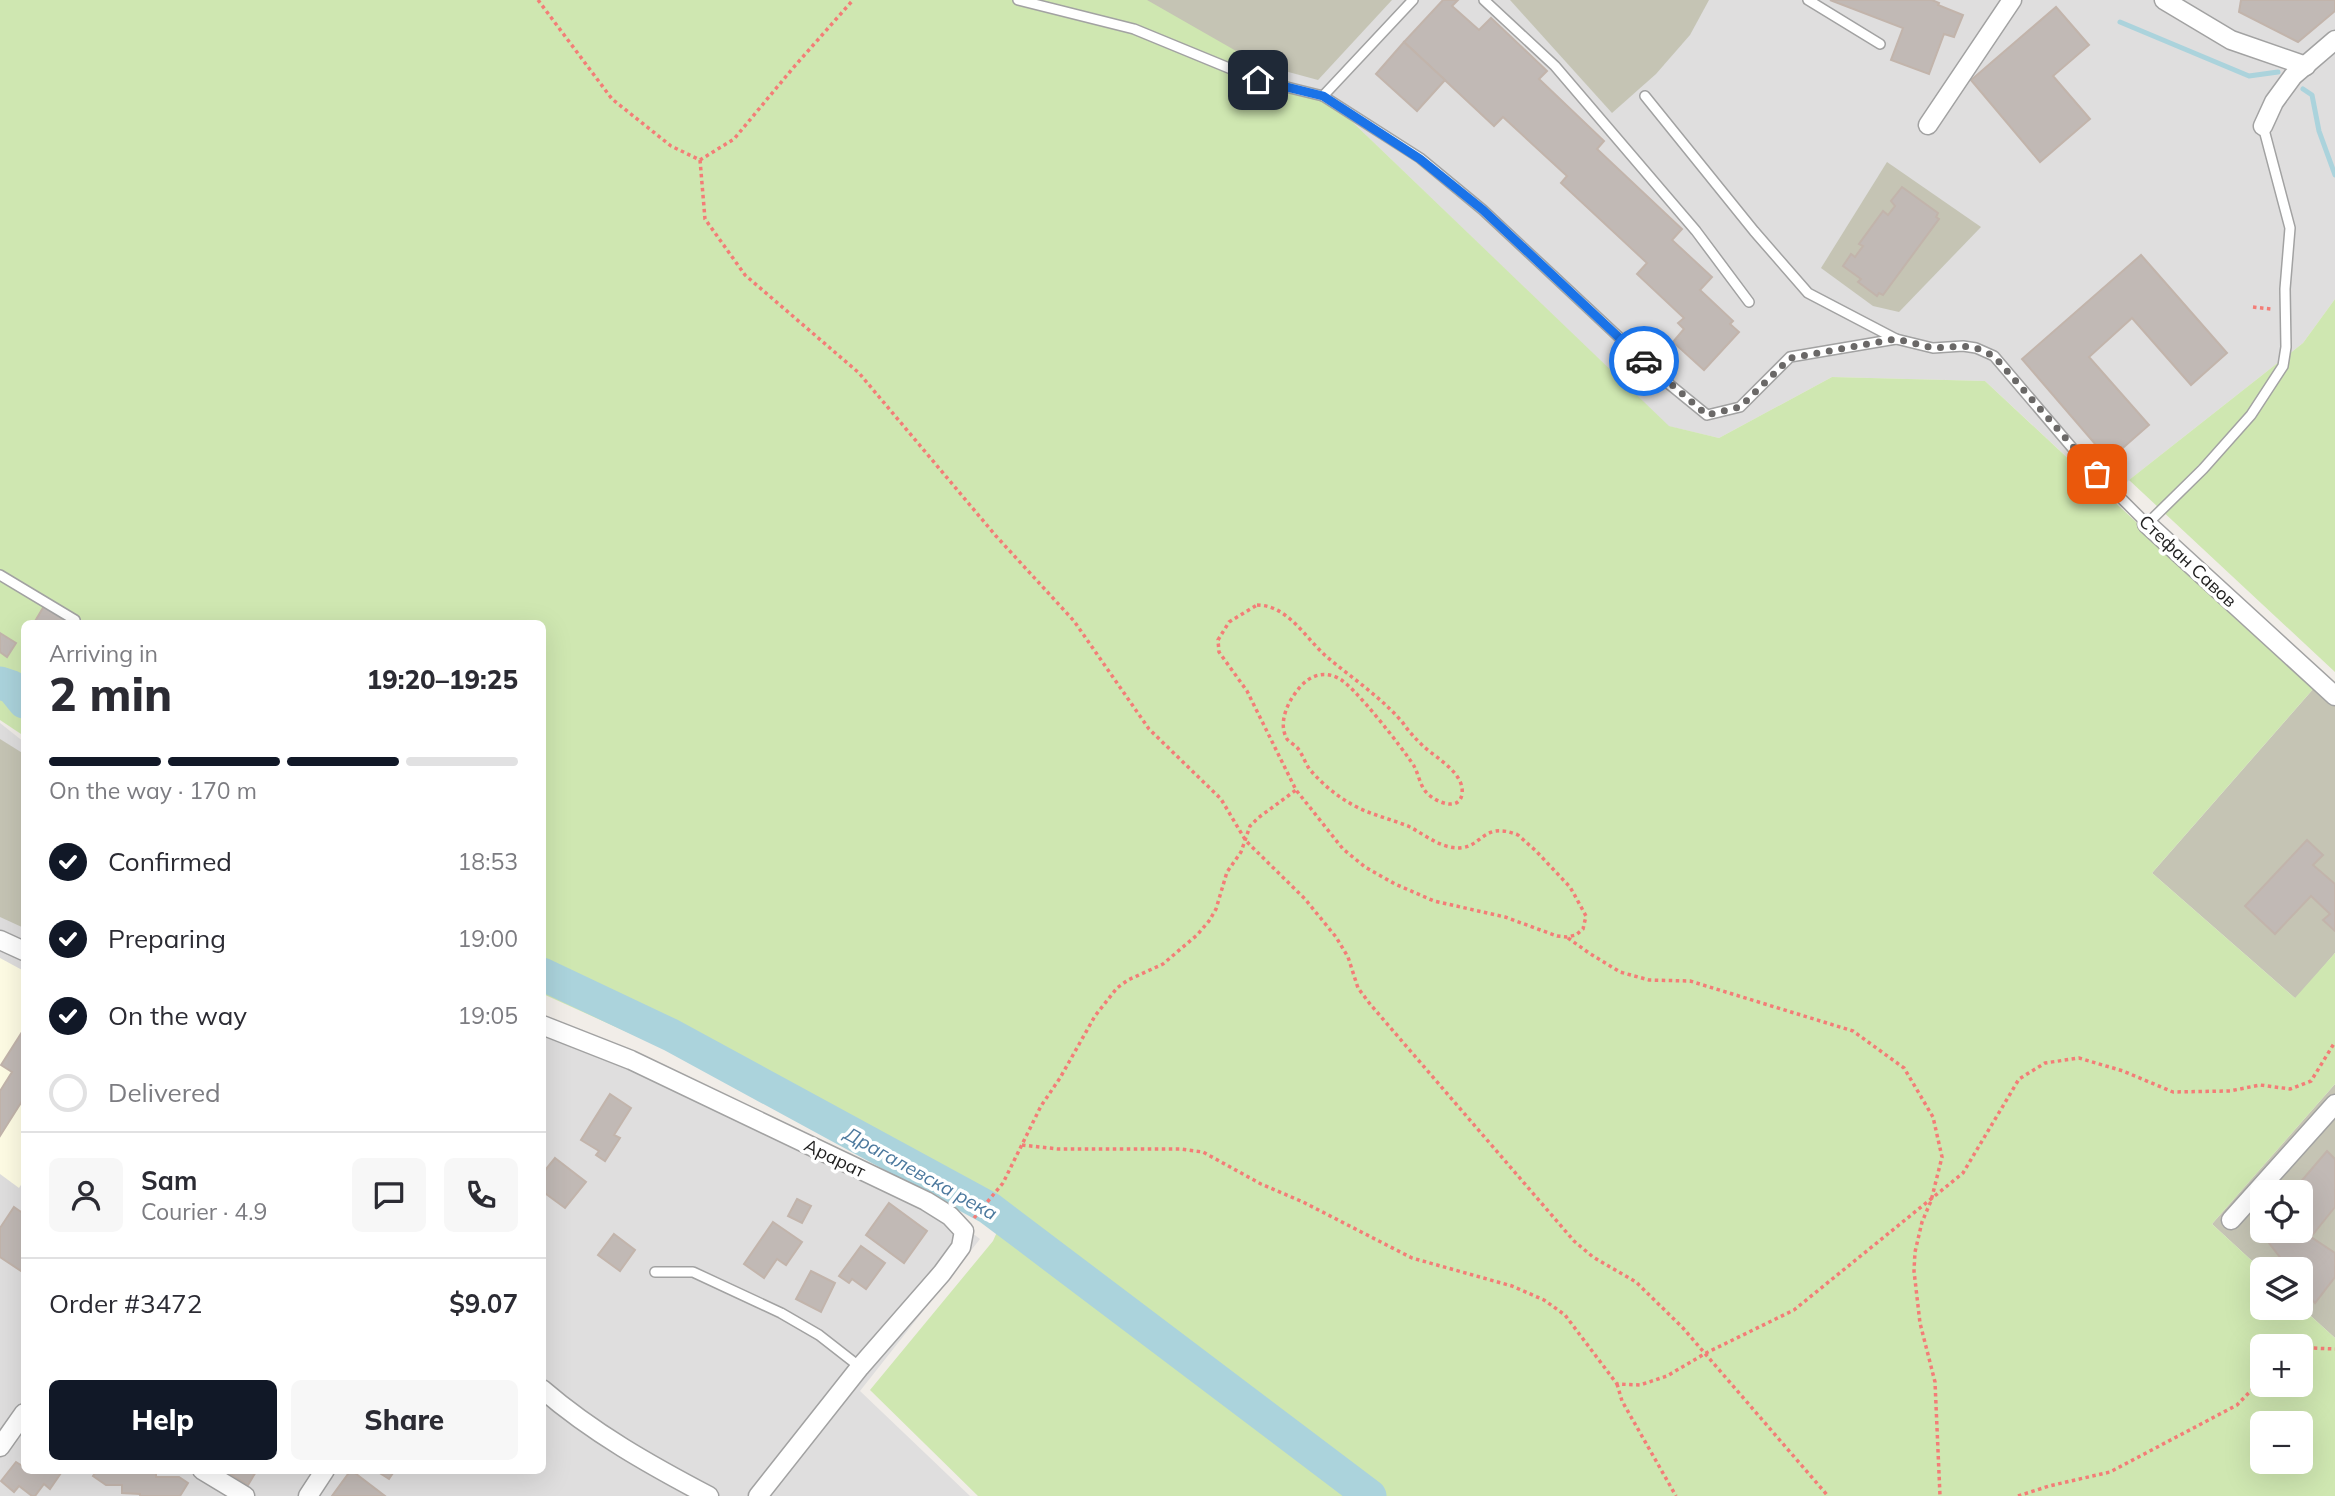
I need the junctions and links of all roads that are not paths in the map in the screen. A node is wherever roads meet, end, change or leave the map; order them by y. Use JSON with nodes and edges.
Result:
{"nodes":[{"id":1,"x":1018,"y":0,"type":"edge"},
{"id":2,"x":1413,"y":0,"type":"edge"},
{"id":3,"x":1484,"y":0,"type":"edge"},
{"id":4,"x":1808,"y":0,"type":"edge"},
{"id":5,"x":2012,"y":0,"type":"edge"},
{"id":6,"x":2164,"y":0,"type":"edge"},
{"id":7,"x":2335,"y":40,"type":"edge"},
{"id":8,"x":1880,"y":44,"type":"dead end"},
{"id":9,"x":2306,"y":66,"type":"junction"},
{"id":10,"x":1323,"y":96,"type":"junction"},
{"id":11,"x":1645,"y":96,"type":"dead end"},
{"id":12,"x":1928,"y":125,"type":"dead end"},
{"id":13,"x":2263,"y":126,"type":"joint"},
{"id":14,"x":1749,"y":302,"type":"dead end"},
{"id":15,"x":1896,"y":339,"type":"junction"},
{"id":16,"x":2147,"y":524,"type":"junction"},
{"id":17,"x":0,"y":575,"type":"edge"},
{"id":18,"x":75,"y":620,"type":"dead end"},
{"id":19,"x":2335,"y":696,"type":"edge"},
{"id":20,"x":0,"y":940,"type":"edge"},
{"id":21,"x":21,"y":950,"type":"edge"},
{"id":22,"x":546,"y":1027,"type":"edge"},
{"id":23,"x":2335,"y":1104,"type":"edge"},
{"id":24,"x":2231,"y":1220,"type":"dead end"},
{"id":25,"x":655,"y":1272,"type":"dead end"},
{"id":26,"x":860,"y":1367,"type":"junction"},
{"id":27,"x":546,"y":1392,"type":"edge"},
{"id":28,"x":21,"y":1417,"type":"edge"},
{"id":29,"x":0,"y":1447,"type":"edge"},
{"id":30,"x":209,"y":1474,"type":"edge"},
{"id":31,"x":322,"y":1474,"type":"edge"},
{"id":32,"x":245,"y":1496,"type":"edge"},
{"id":33,"x":308,"y":1496,"type":"edge"},
{"id":34,"x":709,"y":1496,"type":"edge"},
{"id":35,"x":758,"y":1496,"type":"edge"}],
"edges":[{"from":1,"to":10,"type":"lane"},
{"from":2,"to":10,"type":"lane"},
{"from":3,"to":14,"type":"lane"},
{"from":4,"to":8,"type":"lane"},
{"from":5,"to":12,"type":"street"},
{"from":6,"to":9,"type":"street"},
{"from":7,"to":9,"type":"street"},
{"from":9,"to":13,"type":"street"},
{"from":10,"to":15,"type":"lane"},
{"from":11,"to":15,"type":"lane"},
{"from":13,"to":16,"type":"lane"},
{"from":15,"to":16,"type":"lane","name":"Стефан Савов"},
{"from":16,"to":19,"type":"street","name":"Стефан Савов"},
{"from":17,"to":18,"type":"lane"},
{"from":20,"to":21,"type":"street"},
{"from":22,"to":26,"type":"street","name":"Арарат"},
{"from":23,"to":24,"type":"street"},
{"from":25,"to":26,"type":"lane"},
{"from":26,"to":35,"type":"street"},
{"from":27,"to":34,"type":"street"},
{"from":28,"to":29,"type":"street"},
{"from":30,"to":32,"type":"street"},
{"from":31,"to":33,"type":"street"}]}
